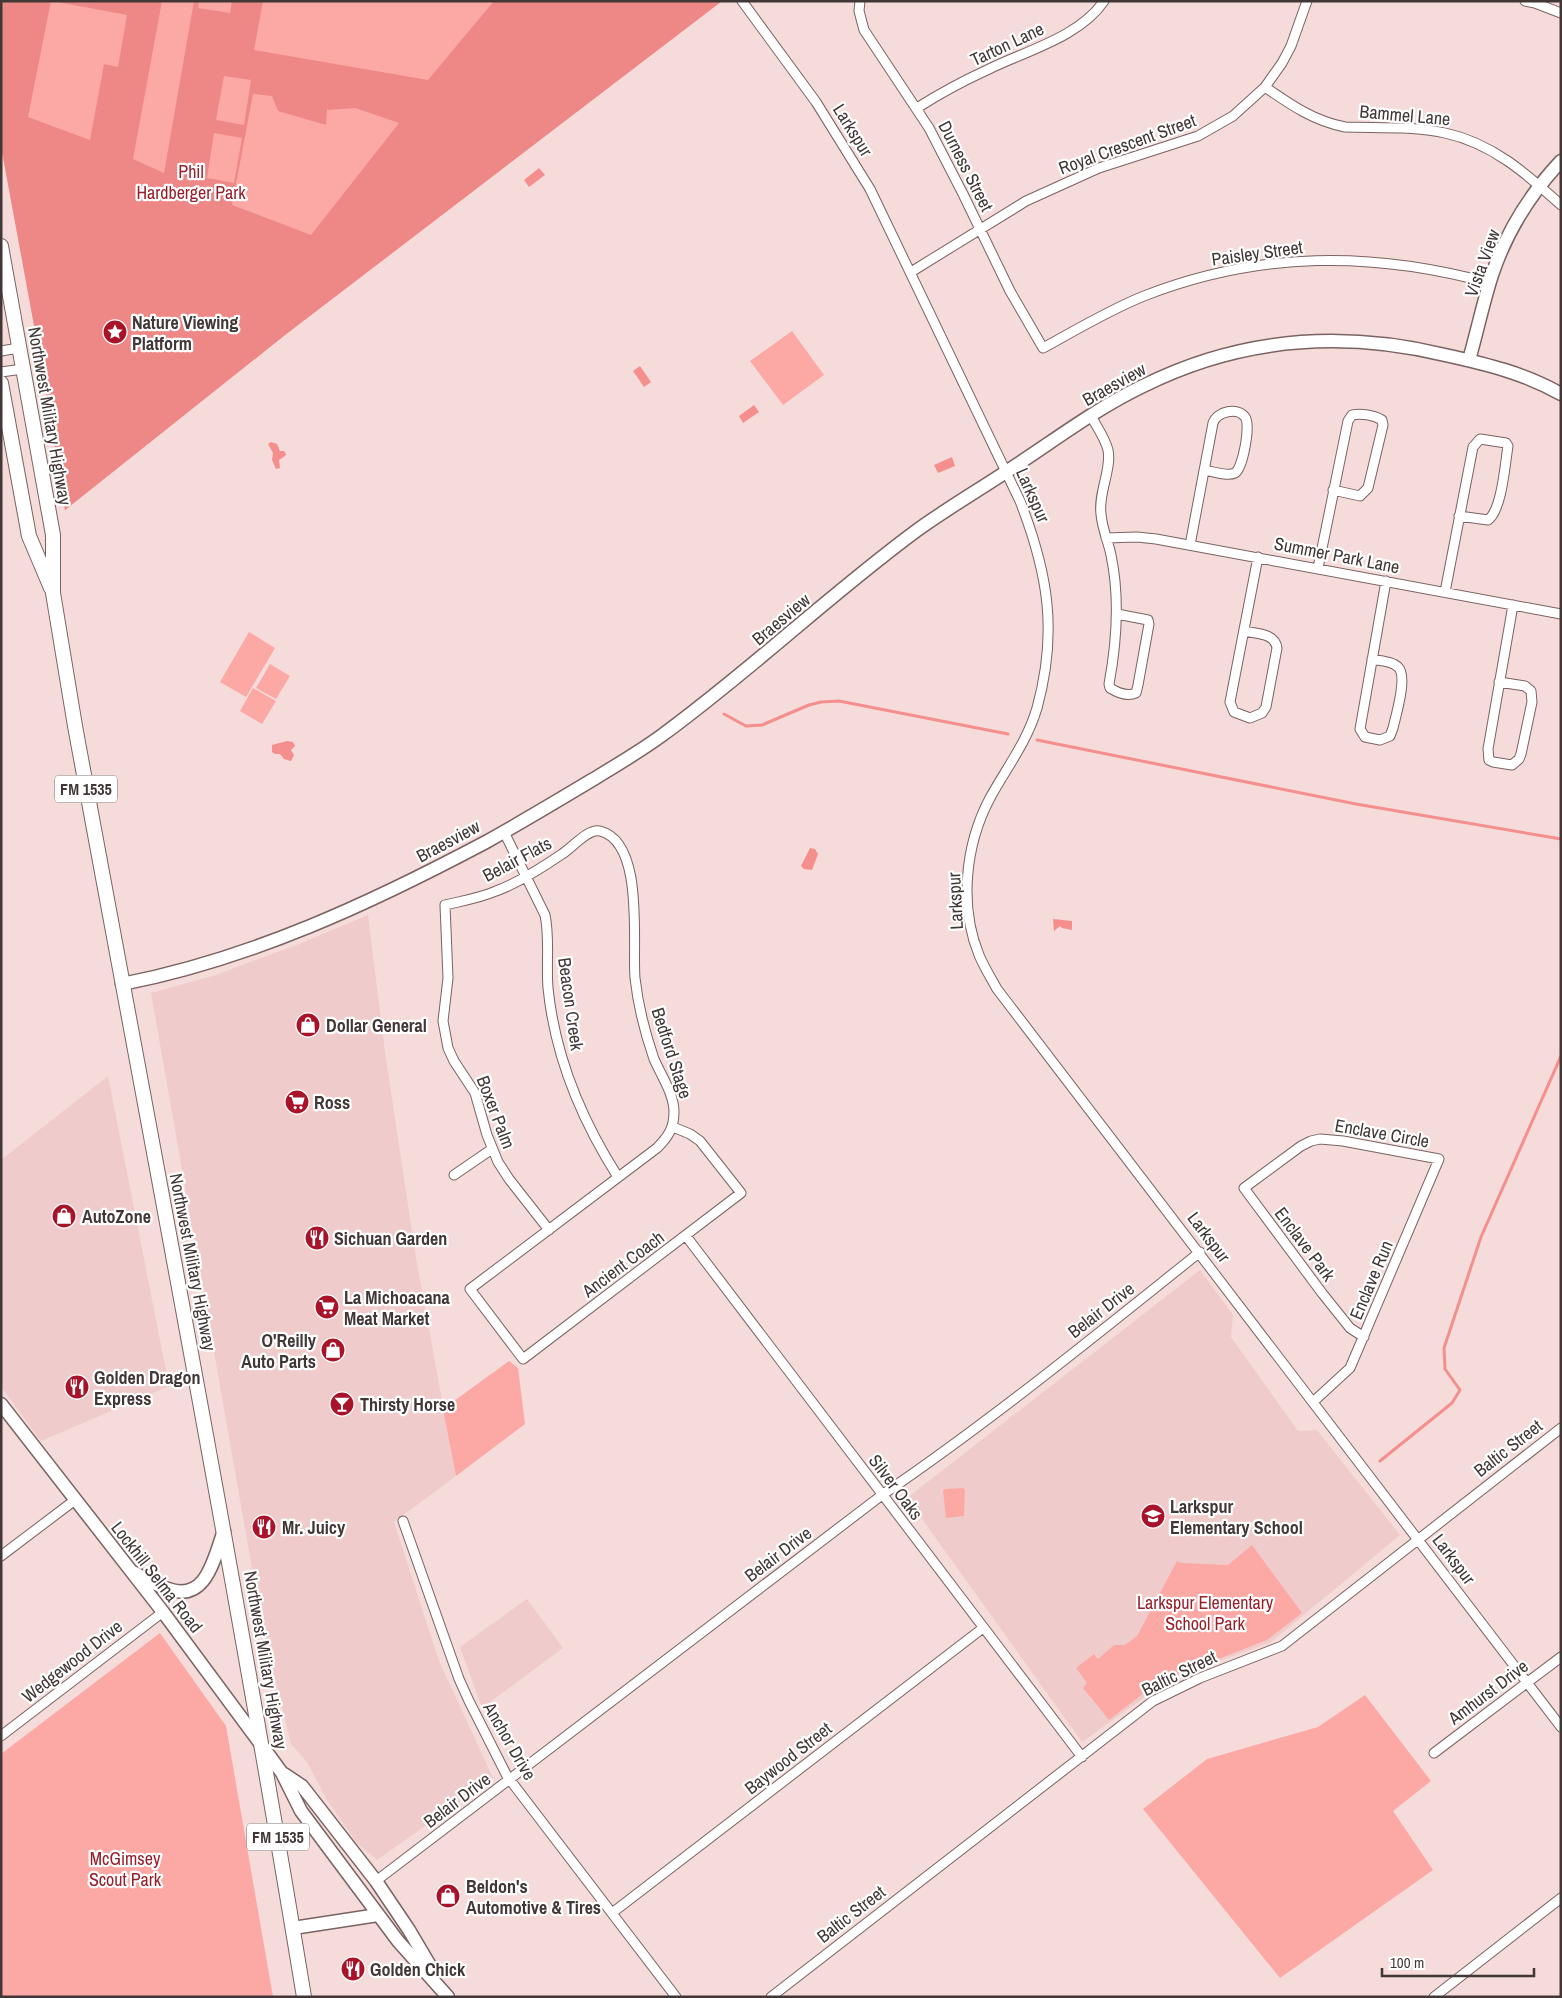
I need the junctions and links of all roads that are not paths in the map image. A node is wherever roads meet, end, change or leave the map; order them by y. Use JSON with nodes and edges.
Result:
{"nodes":[{"id":1,"x":742,"y":1,"type":"edge"},
{"id":2,"x":860,"y":1,"type":"edge"},
{"id":3,"x":1104,"y":1,"type":"edge"},
{"id":4,"x":1307,"y":1,"type":"edge"},
{"id":5,"x":1526,"y":1,"type":"edge"},
{"id":6,"x":1561,"y":12,"type":"edge"},
{"id":7,"x":1265,"y":87,"type":"junction"},
{"id":8,"x":917,"y":108,"type":"junction"},
{"id":9,"x":1561,"y":161,"type":"edge"},
{"id":10,"x":1540,"y":186,"type":"junction"},
{"id":11,"x":1561,"y":205,"type":"edge"},
{"id":12,"x":981,"y":230,"type":"junction"},
{"id":13,"x":1,"y":246,"type":"edge"},
{"id":14,"x":911,"y":272,"type":"junction"},
{"id":15,"x":1490,"y":284,"type":"junction"},
{"id":16,"x":19,"y":348,"type":"junction"},
{"id":17,"x":1043,"y":348,"type":"joint"},
{"id":18,"x":1,"y":351,"type":"edge"},
{"id":19,"x":1469,"y":360,"type":"junction"},
{"id":20,"x":23,"y":369,"type":"junction"},
{"id":21,"x":1,"y":372,"type":"edge"},
{"id":22,"x":1,"y":383,"type":"edge"},
{"id":23,"x":1561,"y":394,"type":"edge"},
{"id":24,"x":1091,"y":416,"type":"junction"},
{"id":25,"x":1204,"y":470,"type":"junction"},
{"id":26,"x":1006,"y":472,"type":"junction"},
{"id":27,"x":1333,"y":490,"type":"junction"},
{"id":28,"x":1459,"y":516,"type":"junction"},
{"id":29,"x":1106,"y":538,"type":"junction"},
{"id":30,"x":1190,"y":545,"type":"junction"},
{"id":31,"x":1258,"y":557,"type":"junction"},
{"id":32,"x":1318,"y":568,"type":"junction"},
{"id":33,"x":1386,"y":581,"type":"junction"},
{"id":34,"x":1445,"y":592,"type":"junction"},
{"id":35,"x":53,"y":593,"type":"junction"},
{"id":36,"x":1513,"y":605,"type":"junction"},
{"id":37,"x":1117,"y":614,"type":"junction"},
{"id":38,"x":1561,"y":614,"type":"edge"},
{"id":39,"x":1244,"y":631,"type":"junction"},
{"id":40,"x":1372,"y":659,"type":"junction"},
{"id":41,"x":1499,"y":682,"type":"junction"},
{"id":42,"x":599,"y":830,"type":"joint"},
{"id":43,"x":504,"y":832,"type":"junction"},
{"id":44,"x":524,"y":876,"type":"junction"},
{"id":45,"x":445,"y":905,"type":"joint"},
{"id":46,"x":122,"y":984,"type":"junction"},
{"id":47,"x":673,"y":1127,"type":"junction"},
{"id":48,"x":492,"y":1149,"type":"junction"},
{"id":49,"x":1439,"y":1159,"type":"joint"},
{"id":50,"x":454,"y":1175,"type":"dead end"},
{"id":51,"x":618,"y":1177,"type":"junction"},
{"id":52,"x":1244,"y":1188,"type":"joint"},
{"id":53,"x":549,"y":1230,"type":"junction"},
{"id":54,"x":686,"y":1236,"type":"junction"},
{"id":55,"x":1200,"y":1252,"type":"junction"},
{"id":56,"x":1364,"y":1337,"type":"junction"},
{"id":57,"x":523,"y":1359,"type":"joint"},
{"id":58,"x":1313,"y":1402,"type":"junction"},
{"id":59,"x":1,"y":1404,"type":"edge"},
{"id":60,"x":1561,"y":1428,"type":"edge"},
{"id":61,"x":882,"y":1495,"type":"junction"},
{"id":62,"x":75,"y":1500,"type":"junction"},
{"id":63,"x":403,"y":1521,"type":"dead end"},
{"id":64,"x":224,"y":1531,"type":"junction"},
{"id":65,"x":1418,"y":1539,"type":"junction"},
{"id":66,"x":1,"y":1556,"type":"edge"},
{"id":67,"x":130,"y":1570,"type":"junction"},
{"id":68,"x":163,"y":1612,"type":"junction"},
{"id":69,"x":983,"y":1628,"type":"junction"},
{"id":70,"x":1561,"y":1656,"type":"edge"},
{"id":71,"x":1528,"y":1683,"type":"junction"},
{"id":72,"x":1561,"y":1727,"type":"edge"},
{"id":73,"x":1,"y":1736,"type":"edge"},
{"id":74,"x":263,"y":1746,"type":"junction"},
{"id":75,"x":1434,"y":1754,"type":"dead end"},
{"id":76,"x":1082,"y":1757,"type":"junction"},
{"id":77,"x":282,"y":1773,"type":"junction"},
{"id":78,"x":511,"y":1780,"type":"junction"},
{"id":79,"x":333,"y":1854,"type":"junction"},
{"id":80,"x":376,"y":1882,"type":"junction"},
{"id":81,"x":1561,"y":1898,"type":"edge"},
{"id":82,"x":612,"y":1913,"type":"junction"},
{"id":83,"x":378,"y":1915,"type":"junction"},
{"id":84,"x":293,"y":1928,"type":"junction"},
{"id":85,"x":304,"y":1997,"type":"edge"},
{"id":86,"x":448,"y":1997,"type":"edge"},
{"id":87,"x":676,"y":1997,"type":"edge"},
{"id":88,"x":771,"y":1997,"type":"edge"},
{"id":89,"x":1434,"y":1997,"type":"edge"}],
"edges":[{"from":1,"to":14,"type":"street","name":"Larkspur"},
{"from":2,"to":8,"type":"street","name":"Durness Street"},
{"from":3,"to":8,"type":"street","name":"Tarton Lane"},
{"from":4,"to":7,"type":"street","name":"Royal Crescent Street"},
{"from":5,"to":6,"type":"street"},
{"from":7,"to":10,"type":"street","name":"Bammel Lane"},
{"from":7,"to":12,"type":"street","name":"Royal Crescent Street"},
{"from":8,"to":12,"type":"street","name":"Durness Street"},
{"from":9,"to":10,"type":"street","name":"Vista View"},
{"from":10,"to":11,"type":"street","name":"Bammel Lane"},
{"from":10,"to":15,"type":"street","name":"Vista View"},
{"from":12,"to":14,"type":"street","name":"Royal Crescent Street"},
{"from":12,"to":17,"type":"street","name":"Durness Street"},
{"from":13,"to":16,"type":"main road","name":"Northwest Military Highway","number":"FM 1535"},
{"from":14,"to":26,"type":"street","name":"Larkspur"},
{"from":15,"to":17,"type":"street","name":"Paisley Street"},
{"from":15,"to":19,"type":"street","name":"Vista View"},
{"from":16,"to":18,"type":"street"},
{"from":16,"to":20,"type":"main road","name":"Northwest Military Highway","number":"FM 1535"},
{"from":19,"to":23,"type":"street","name":"Braesview"},
{"from":19,"to":24,"type":"street","name":"Braesview"},
{"from":20,"to":21,"type":"street"},
{"from":20,"to":35,"type":"main road","name":"Northwest Military Highway","number":"FM 1535"},
{"from":22,"to":35,"type":"main road","name":"Northwest Military Highway","number":"FM 1535"},
{"from":24,"to":26,"type":"street","name":"Braesview"},
{"from":24,"to":29,"type":"street"},
{"from":25,"to":25,"type":"street"},
{"from":25,"to":30,"type":"street"},
{"from":26,"to":43,"type":"street","name":"Braesview"},
{"from":26,"to":55,"type":"street","name":"Larkspur"},
{"from":27,"to":27,"type":"street"},
{"from":27,"to":32,"type":"street"},
{"from":28,"to":28,"type":"street"},
{"from":28,"to":34,"type":"street"},
{"from":29,"to":30,"type":"street","name":"Summer Park Lane"},
{"from":29,"to":37,"type":"street"},
{"from":30,"to":31,"type":"street","name":"Summer Park Lane"},
{"from":31,"to":32,"type":"street","name":"Summer Park Lane"},
{"from":31,"to":39,"type":"street"},
{"from":32,"to":33,"type":"street","name":"Summer Park Lane"},
{"from":33,"to":34,"type":"street","name":"Summer Park Lane"},
{"from":33,"to":40,"type":"street"},
{"from":34,"to":36,"type":"street","name":"Summer Park Lane"},
{"from":35,"to":46,"type":"main road","name":"Northwest Military Highway","number":"FM 1535"},
{"from":36,"to":38,"type":"street","name":"Summer Park Lane"},
{"from":36,"to":41,"type":"street"},
{"from":37,"to":37,"type":"street"},
{"from":39,"to":39,"type":"street"},
{"from":40,"to":40,"type":"street"},
{"from":41,"to":41,"type":"street"},
{"from":42,"to":44,"type":"street","name":"Belair Flats"},
{"from":42,"to":47,"type":"street","name":"Bedford Stage"},
{"from":43,"to":44,"type":"street","name":"Beacon Creek"},
{"from":43,"to":46,"type":"street","name":"Braesview"},
{"from":44,"to":45,"type":"street","name":"Belair Flats"},
{"from":44,"to":51,"type":"street","name":"Beacon Creek"},
{"from":45,"to":48,"type":"street","name":"Boxer Palm"},
{"from":46,"to":64,"type":"main road","name":"Northwest Military Highway","number":"FM 1535"},
{"from":47,"to":51,"type":"street","name":"Bedford Stage"},
{"from":47,"to":54,"type":"street","name":"Ancient Coach"},
{"from":48,"to":50,"type":"street"},
{"from":48,"to":53,"type":"street","name":"Boxer Palm"},
{"from":49,"to":52,"type":"street","name":"Enclave Circle"},
{"from":49,"to":56,"type":"street","name":"Enclave Run"},
{"from":51,"to":53,"type":"street","name":"Bedford Stage"},
{"from":52,"to":56,"type":"street","name":"Enclave Park"},
{"from":53,"to":57,"type":"street","name":"Bedford Stage"},
{"from":54,"to":57,"type":"street","name":"Ancient Coach"},
{"from":54,"to":61,"type":"street","name":"Silver Oaks"},
{"from":55,"to":58,"type":"street","name":"Larkspur"},
{"from":55,"to":61,"type":"street","name":"Belair Drive"},
{"from":56,"to":58,"type":"street","name":"Enclave Run"},
{"from":58,"to":65,"type":"street","name":"Larkspur"},
{"from":59,"to":62,"type":"street","name":"Lockhill Selma Road"},
{"from":60,"to":65,"type":"street","name":"Baltic Street"},
{"from":61,"to":69,"type":"street","name":"Silver Oaks"},
{"from":61,"to":78,"type":"street","name":"Belair Drive"},
{"from":62,"to":66,"type":"street"},
{"from":62,"to":67,"type":"street","name":"Lockhill Selma Road"},
{"from":63,"to":78,"type":"street","name":"Anchor Drive"},
{"from":64,"to":67,"type":"street"},
{"from":64,"to":74,"type":"main road","name":"Northwest Military Highway","number":"FM 1535"},
{"from":65,"to":71,"type":"street","name":"Larkspur"},
{"from":65,"to":76,"type":"street","name":"Baltic Street"},
{"from":67,"to":68,"type":"street","name":"Lockhill Selma Road"},
{"from":68,"to":73,"type":"street","name":"Wedgewood Drive"},
{"from":68,"to":74,"type":"street","name":"Lockhill Selma Road"},
{"from":69,"to":76,"type":"street","name":"Silver Oaks"},
{"from":69,"to":82,"type":"street","name":"Baywood Street"},
{"from":70,"to":71,"type":"street","name":"Amhurst Drive"},
{"from":71,"to":72,"type":"street","name":"Larkspur"},
{"from":71,"to":75,"type":"street","name":"Amhurst Drive"},
{"from":74,"to":77,"type":"street","name":"Lockhill Selma Road"},
{"from":74,"to":84,"type":"main road","name":"Northwest Military Highway","number":"FM 1535"},
{"from":76,"to":88,"type":"street","name":"Baltic Street"},
{"from":77,"to":79,"type":"street","name":"Lockhill Selma Road"},
{"from":77,"to":80,"type":"street","name":"Lockhill Selma Road"},
{"from":78,"to":80,"type":"street","name":"Belair Drive"},
{"from":78,"to":82,"type":"street","name":"Anchor Drive"},
{"from":79,"to":80,"type":"street"},
{"from":79,"to":83,"type":"street","name":"Lockhill Selma Road"},
{"from":80,"to":86,"type":"street","name":"Lockhill Selma Road"},
{"from":81,"to":89,"type":"street"},
{"from":82,"to":87,"type":"street","name":"Anchor Drive"},
{"from":83,"to":84,"type":"street"},
{"from":83,"to":86,"type":"street","name":"Lockhill Selma Road"},
{"from":84,"to":85,"type":"main road","name":"Northwest Military Highway"}]}
